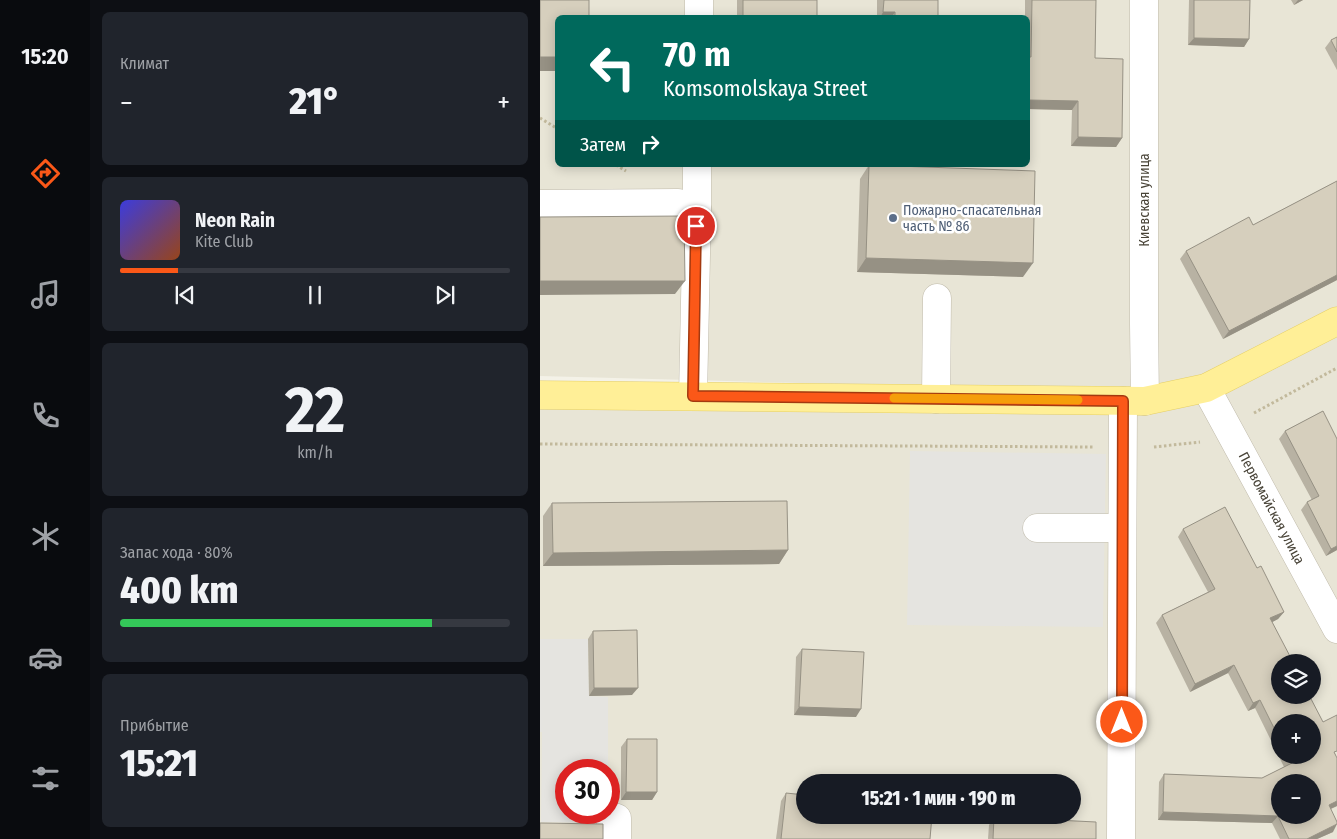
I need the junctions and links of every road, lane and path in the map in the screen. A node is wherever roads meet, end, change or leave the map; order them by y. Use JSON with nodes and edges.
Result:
{"nodes":[{"id":1,"x":699,"y":0,"type":"edge"},
{"id":2,"x":1144,"y":0,"type":"edge"},
{"id":3,"x":699,"y":15,"type":"edge"},
{"id":4,"x":540,"y":118,"type":"edge"},
{"id":5,"x":555,"y":127,"type":"edge"},
{"id":6,"x":697,"y":167,"type":"edge"},
{"id":7,"x":540,"y":204,"type":"edge"},
{"id":8,"x":697,"y":207,"type":"junction"},
{"id":9,"x":937,"y":298,"type":"dead end"},
{"id":10,"x":1337,"y":321,"type":"edge"},
{"id":11,"x":1337,"y":368,"type":"edge"},
{"id":12,"x":1206,"y":388,"type":"junction"},
{"id":13,"x":540,"y":395,"type":"edge"},
{"id":14,"x":693,"y":396,"type":"junction"},
{"id":15,"x":936,"y":399,"type":"junction"},
{"id":16,"x":1134,"y":401,"type":"junction"},
{"id":17,"x":1228,"y":427,"type":"junction"},
{"id":18,"x":540,"y":444,"type":"edge"},
{"id":19,"x":1123,"y":447,"type":"junction"},
{"id":20,"x":1037,"y":528,"type":"dead end"},
{"id":21,"x":1122,"y":528,"type":"junction"},
{"id":22,"x":1337,"y":629,"type":"edge"},
{"id":23,"x":1121,"y":839,"type":"edge"}],
"edges":[{"from":1,"to":3,"type":"street"},
{"from":2,"to":16,"type":"street","name":"Киевская улица"},
{"from":4,"to":5,"type":"path"},
{"from":6,"to":8,"type":"street"},
{"from":7,"to":8,"type":"street"},
{"from":8,"to":14,"type":"street"},
{"from":9,"to":15,"type":"street"},
{"from":10,"to":12,"type":"main road"},
{"from":11,"to":17,"type":"path"},
{"from":12,"to":16,"type":"main road"},
{"from":12,"to":17,"type":"street","name":"Первомайская улица"},
{"from":13,"to":14,"type":"main road"},
{"from":14,"to":15,"type":"main road"},
{"from":15,"to":16,"type":"main road"},
{"from":16,"to":19,"type":"street","name":"Киевская улица"},
{"from":17,"to":19,"type":"path"},
{"from":17,"to":22,"type":"street","name":"Первомайская улица"},
{"from":18,"to":19,"type":"path"},
{"from":19,"to":21,"type":"street","name":"Киевская улица"},
{"from":20,"to":21,"type":"street"},
{"from":21,"to":23,"type":"street","name":"Киевская улица"}]}
